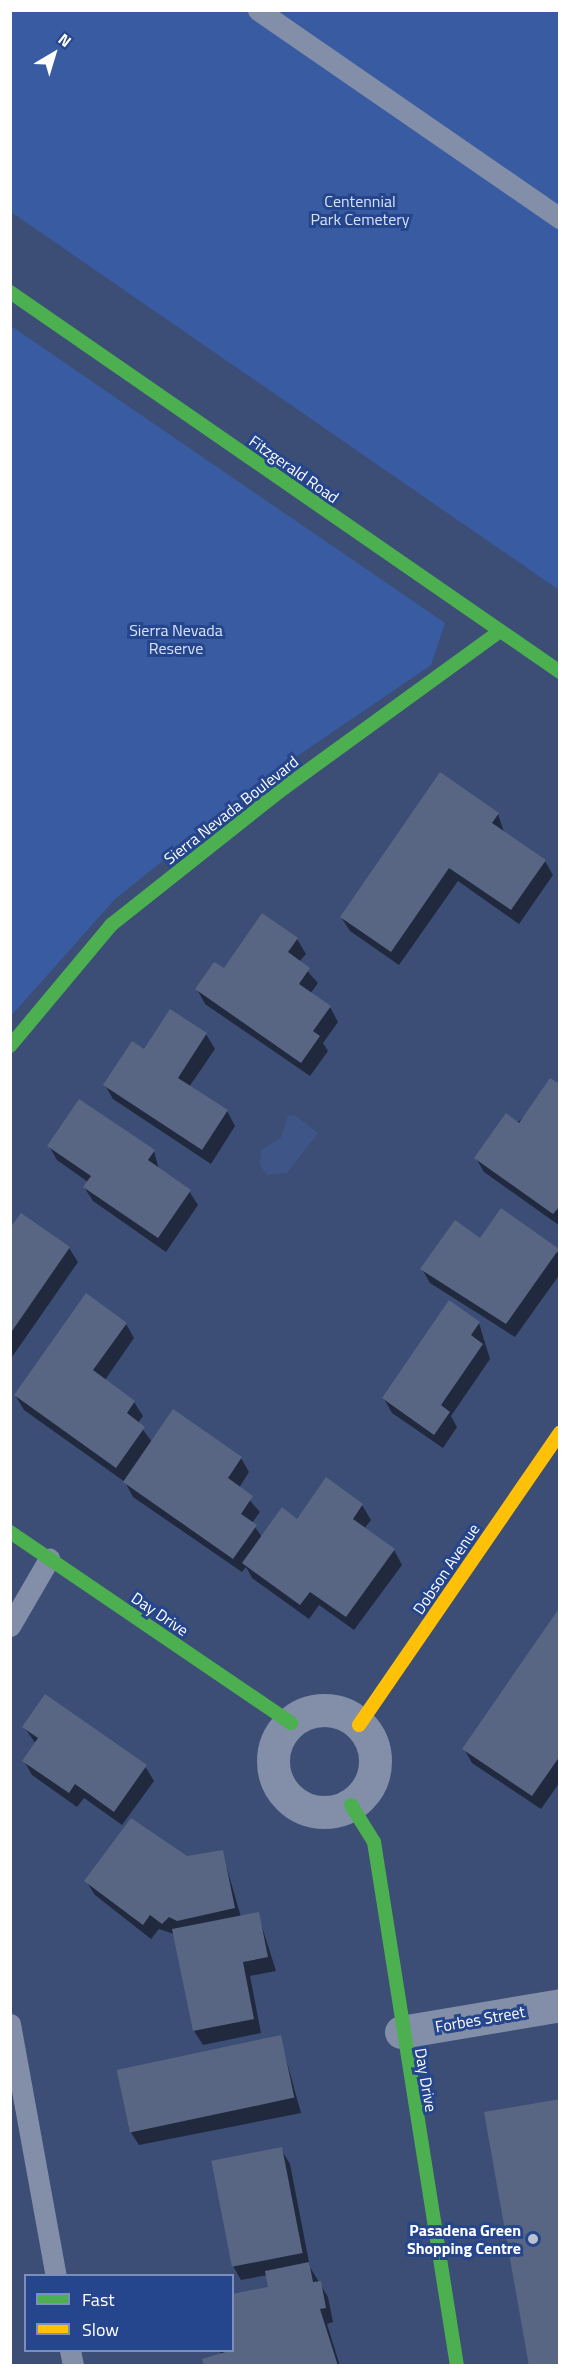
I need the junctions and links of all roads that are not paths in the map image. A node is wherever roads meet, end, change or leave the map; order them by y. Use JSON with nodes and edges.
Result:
{"nodes":[{"id":1,"x":258,"y":10,"type":"edge"},
{"id":2,"x":560,"y":218,"type":"edge"},
{"id":3,"x":10,"y":292,"type":"edge"},
{"id":4,"x":500,"y":631,"type":"junction"},
{"id":5,"x":560,"y":672,"type":"edge"},
{"id":6,"x":10,"y":1046,"type":"edge"},
{"id":7,"x":560,"y":1432,"type":"edge"},
{"id":8,"x":10,"y":1532,"type":"edge"},
{"id":9,"x":49,"y":1559,"type":"junction"},
{"id":10,"x":10,"y":1626,"type":"edge"},
{"id":11,"x":291,"y":1723,"type":"junction"},
{"id":12,"x":359,"y":1725,"type":"junction"},
{"id":13,"x":351,"y":1805,"type":"junction"},
{"id":14,"x":560,"y":2005,"type":"edge"},
{"id":15,"x":10,"y":2024,"type":"edge"},
{"id":16,"x":401,"y":2032,"type":"junction"},
{"id":17,"x":56,"y":2274,"type":"edge"},
{"id":18,"x":457,"y":2366,"type":"edge"}],
"edges":[{"from":1,"to":2,"type":"lane"},
{"from":3,"to":4,"type":"street","name":"Fitzgerald Road"},
{"from":4,"to":5,"type":"street","name":"Fitzgerald Road"},
{"from":4,"to":6,"type":"street","name":"Sierra Nevada Boulevard"},
{"from":7,"to":12,"type":"street","name":"Dobson Avenue"},
{"from":8,"to":9,"type":"street","name":"Day Drive"},
{"from":9,"to":10,"type":"lane"},
{"from":9,"to":11,"type":"street","name":"Day Drive"},
{"from":11,"to":12,"type":"street"},
{"from":11,"to":13,"type":"street"},
{"from":12,"to":13,"type":"street"},
{"from":13,"to":16,"type":"street","name":"Day Drive"},
{"from":14,"to":16,"type":"street","name":"Forbes Street"},
{"from":15,"to":17,"type":"lane"},
{"from":16,"to":18,"type":"street","name":"Day Drive"}]}
